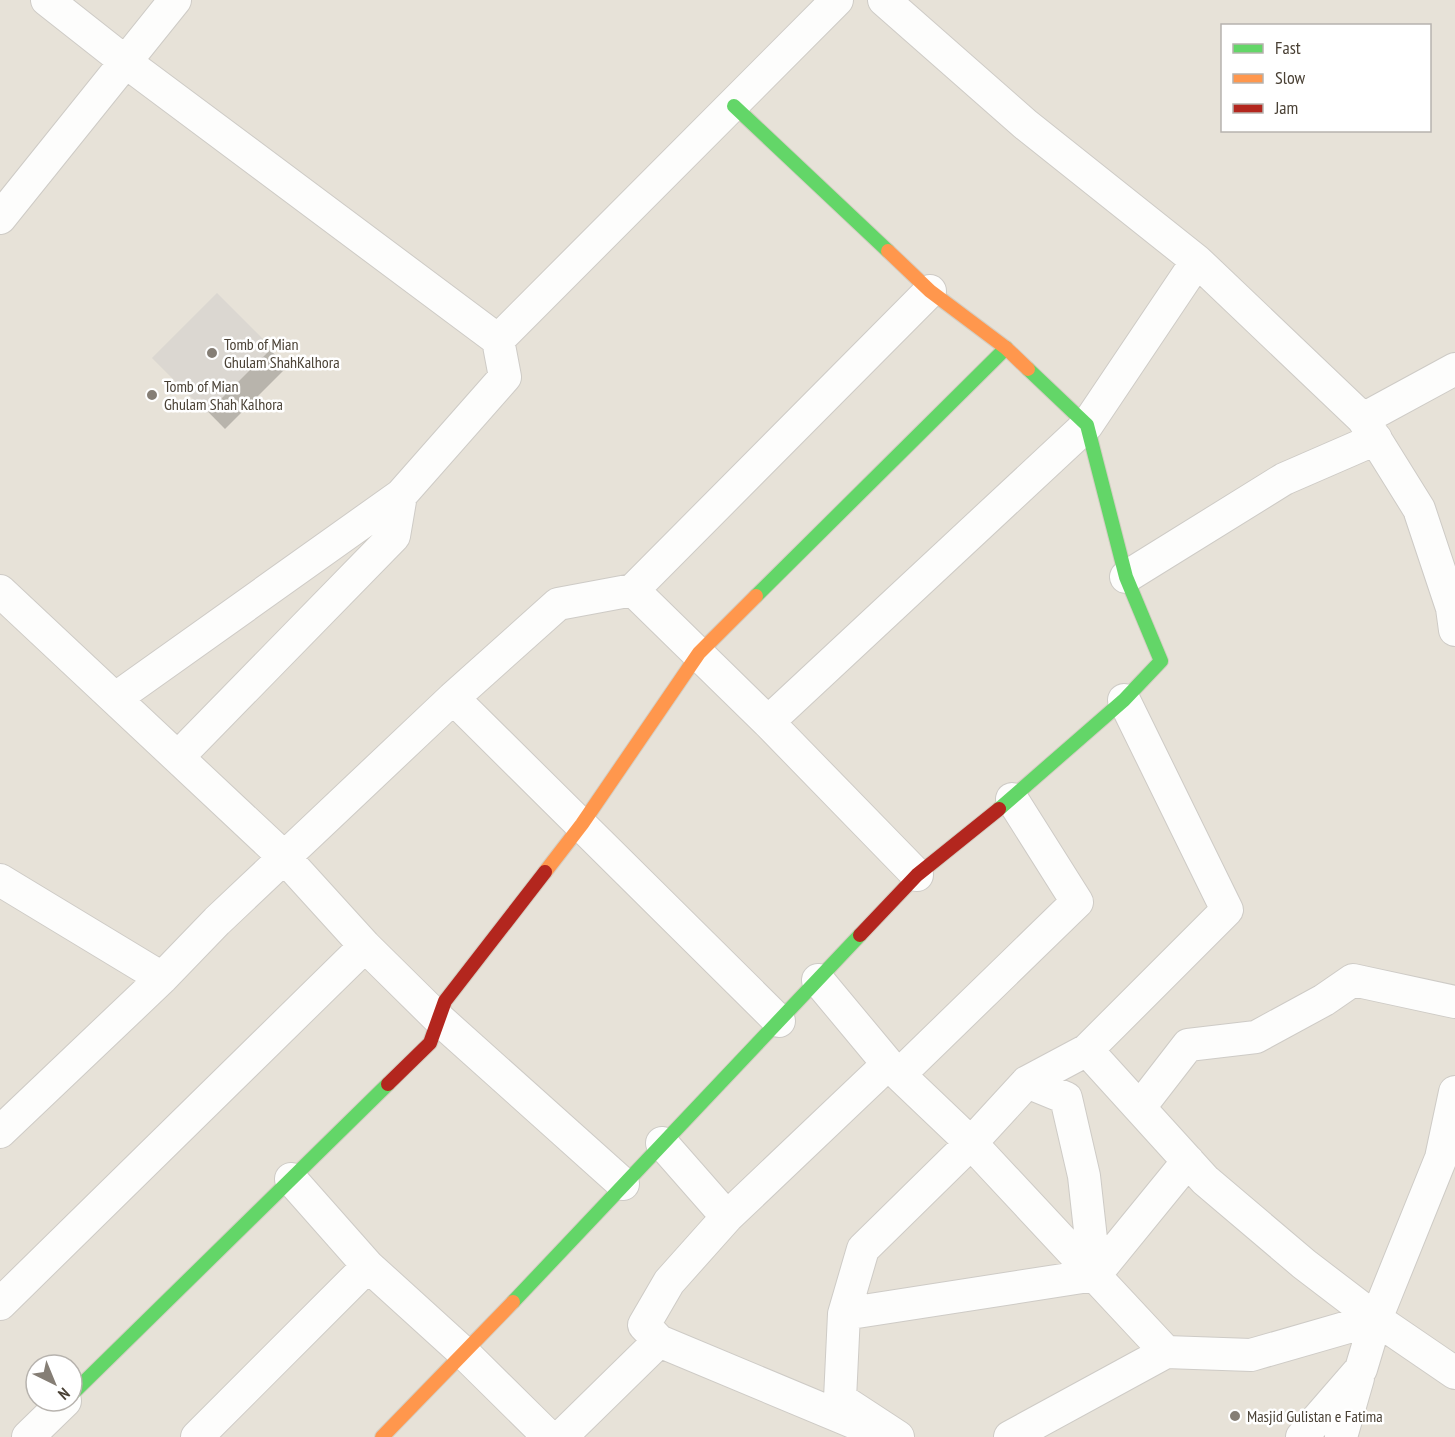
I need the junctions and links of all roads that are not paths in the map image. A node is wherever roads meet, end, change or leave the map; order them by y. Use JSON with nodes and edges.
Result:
{"nodes":[{"id":1,"x":47,"y":0,"type":"edge"},
{"id":2,"x":175,"y":0,"type":"edge"},
{"id":3,"x":837,"y":0,"type":"edge"},
{"id":4,"x":884,"y":0,"type":"edge"},
{"id":5,"x":127,"y":63,"type":"junction"},
{"id":6,"x":734,"y":106,"type":"junction"},
{"id":7,"x":0,"y":218,"type":"edge"},
{"id":8,"x":1197,"y":261,"type":"junction"},
{"id":9,"x":930,"y":291,"type":"junction"},
{"id":10,"x":498,"y":340,"type":"junction"},
{"id":11,"x":1006,"y":348,"type":"junction"},
{"id":12,"x":1455,"y":369,"type":"edge"},
{"id":13,"x":1087,"y":424,"type":"junction"},
{"id":14,"x":1369,"y":429,"type":"junction"},
{"id":15,"x":401,"y":495,"type":"junction"},
{"id":16,"x":1126,"y":577,"type":"junction"},
{"id":17,"x":633,"y":590,"type":"junction"},
{"id":18,"x":0,"y":591,"type":"edge"},
{"id":19,"x":1455,"y":630,"type":"edge"},
{"id":20,"x":699,"y":653,"type":"junction"},
{"id":21,"x":116,"y":698,"type":"junction"},
{"id":22,"x":453,"y":698,"type":"junction"},
{"id":23,"x":1124,"y":700,"type":"junction"},
{"id":24,"x":768,"y":722,"type":"junction"},
{"id":25,"x":178,"y":757,"type":"junction"},
{"id":26,"x":1012,"y":799,"type":"junction"},
{"id":27,"x":582,"y":824,"type":"junction"},
{"id":28,"x":285,"y":858,"type":"junction"},
{"id":29,"x":917,"y":875,"type":"junction"},
{"id":30,"x":0,"y":880,"type":"edge"},
{"id":31,"x":365,"y":946,"type":"junction"},
{"id":32,"x":162,"y":978,"type":"junction"},
{"id":33,"x":818,"y":980,"type":"junction"},
{"id":34,"x":1455,"y":1002,"type":"edge"},
{"id":35,"x":440,"y":1020,"type":"junction"},
{"id":36,"x":779,"y":1021,"type":"junction"},
{"id":37,"x":1087,"y":1050,"type":"junction"},
{"id":38,"x":894,"y":1069,"type":"junction"},
{"id":39,"x":1027,"y":1082,"type":"junction"},
{"id":40,"x":1455,"y":1092,"type":"edge"},
{"id":41,"x":1140,"y":1107,"type":"junction"},
{"id":42,"x":0,"y":1132,"type":"edge"},
{"id":43,"x":662,"y":1143,"type":"junction"},
{"id":44,"x":971,"y":1143,"type":"junction"},
{"id":45,"x":1188,"y":1161,"type":"junction"},
{"id":46,"x":291,"y":1179,"type":"junction"},
{"id":47,"x":623,"y":1184,"type":"junction"},
{"id":48,"x":728,"y":1217,"type":"junction"},
{"id":49,"x":368,"y":1266,"type":"junction"},
{"id":50,"x":1095,"y":1275,"type":"junction"},
{"id":51,"x":0,"y":1304,"type":"edge"},
{"id":52,"x":844,"y":1314,"type":"junction"},
{"id":53,"x":1376,"y":1319,"type":"junction"},
{"id":54,"x":659,"y":1341,"type":"junction"},
{"id":55,"x":1166,"y":1352,"type":"junction"},
{"id":56,"x":465,"y":1354,"type":"junction"},
{"id":57,"x":1361,"y":1369,"type":"junction"},
{"id":58,"x":1455,"y":1373,"type":"edge"},
{"id":59,"x":84,"y":1382,"type":"edge"},
{"id":60,"x":53,"y":1413,"type":"edge"},
{"id":61,"x":28,"y":1437,"type":"edge"},
{"id":62,"x":197,"y":1437,"type":"edge"},
{"id":63,"x":382,"y":1437,"type":"edge"},
{"id":64,"x":549,"y":1437,"type":"edge"},
{"id":65,"x":561,"y":1437,"type":"edge"},
{"id":66,"x":890,"y":1437,"type":"edge"},
{"id":67,"x":898,"y":1437,"type":"edge"},
{"id":68,"x":1010,"y":1437,"type":"edge"},
{"id":69,"x":1302,"y":1437,"type":"edge"},
{"id":70,"x":1341,"y":1437,"type":"edge"}],
"edges":[{"from":1,"to":5,"type":"street"},
{"from":2,"to":5,"type":"street"},
{"from":3,"to":6,"type":"street"},
{"from":4,"to":8,"type":"street"},
{"from":5,"to":7,"type":"street"},
{"from":5,"to":10,"type":"street"},
{"from":6,"to":9,"type":"street"},
{"from":6,"to":10,"type":"street"},
{"from":8,"to":13,"type":"street"},
{"from":8,"to":14,"type":"street"},
{"from":9,"to":11,"type":"street"},
{"from":9,"to":17,"type":"street"},
{"from":10,"to":15,"type":"street"},
{"from":11,"to":13,"type":"street"},
{"from":11,"to":20,"type":"street"},
{"from":12,"to":14,"type":"street"},
{"from":13,"to":16,"type":"street"},
{"from":13,"to":24,"type":"street"},
{"from":14,"to":16,"type":"street"},
{"from":14,"to":19,"type":"street"},
{"from":15,"to":21,"type":"street"},
{"from":15,"to":25,"type":"street"},
{"from":16,"to":23,"type":"street"},
{"from":17,"to":20,"type":"street"},
{"from":17,"to":22,"type":"street"},
{"from":18,"to":21,"type":"street"},
{"from":20,"to":24,"type":"street"},
{"from":20,"to":27,"type":"street"},
{"from":21,"to":25,"type":"street"},
{"from":22,"to":27,"type":"street"},
{"from":22,"to":28,"type":"street"},
{"from":23,"to":26,"type":"street"},
{"from":23,"to":37,"type":"street"},
{"from":24,"to":29,"type":"street"},
{"from":25,"to":28,"type":"street"},
{"from":26,"to":29,"type":"street"},
{"from":26,"to":38,"type":"street"},
{"from":27,"to":35,"type":"street"},
{"from":27,"to":36,"type":"street"},
{"from":28,"to":31,"type":"street"},
{"from":28,"to":32,"type":"street"},
{"from":29,"to":33,"type":"street"},
{"from":30,"to":32,"type":"street"},
{"from":31,"to":35,"type":"street"},
{"from":31,"to":51,"type":"street"},
{"from":32,"to":42,"type":"street"},
{"from":33,"to":36,"type":"street"},
{"from":33,"to":38,"type":"street"},
{"from":34,"to":41,"type":"street"},
{"from":35,"to":46,"type":"street"},
{"from":35,"to":47,"type":"street"},
{"from":36,"to":43,"type":"street"},
{"from":37,"to":39,"type":"street"},
{"from":37,"to":41,"type":"street"},
{"from":38,"to":44,"type":"street"},
{"from":38,"to":48,"type":"street"},
{"from":39,"to":44,"type":"street"},
{"from":39,"to":50,"type":"street"},
{"from":40,"to":53,"type":"street"},
{"from":41,"to":45,"type":"street"},
{"from":43,"to":47,"type":"street"},
{"from":43,"to":48,"type":"street"},
{"from":44,"to":50,"type":"street"},
{"from":44,"to":52,"type":"street"},
{"from":45,"to":50,"type":"street"},
{"from":45,"to":53,"type":"street"},
{"from":46,"to":49,"type":"street"},
{"from":46,"to":59,"type":"street"},
{"from":47,"to":56,"type":"street"},
{"from":48,"to":54,"type":"street"},
{"from":49,"to":56,"type":"street"},
{"from":49,"to":62,"type":"street"},
{"from":50,"to":52,"type":"street"},
{"from":50,"to":55,"type":"street"},
{"from":52,"to":67,"type":"street"},
{"from":53,"to":55,"type":"street"},
{"from":53,"to":57,"type":"street"},
{"from":53,"to":58,"type":"street"},
{"from":54,"to":65,"type":"street"},
{"from":54,"to":66,"type":"street"},
{"from":55,"to":68,"type":"street"},
{"from":56,"to":63,"type":"street"},
{"from":56,"to":64,"type":"street"},
{"from":57,"to":69,"type":"street"},
{"from":57,"to":70,"type":"street"},
{"from":60,"to":61,"type":"street"}]}
